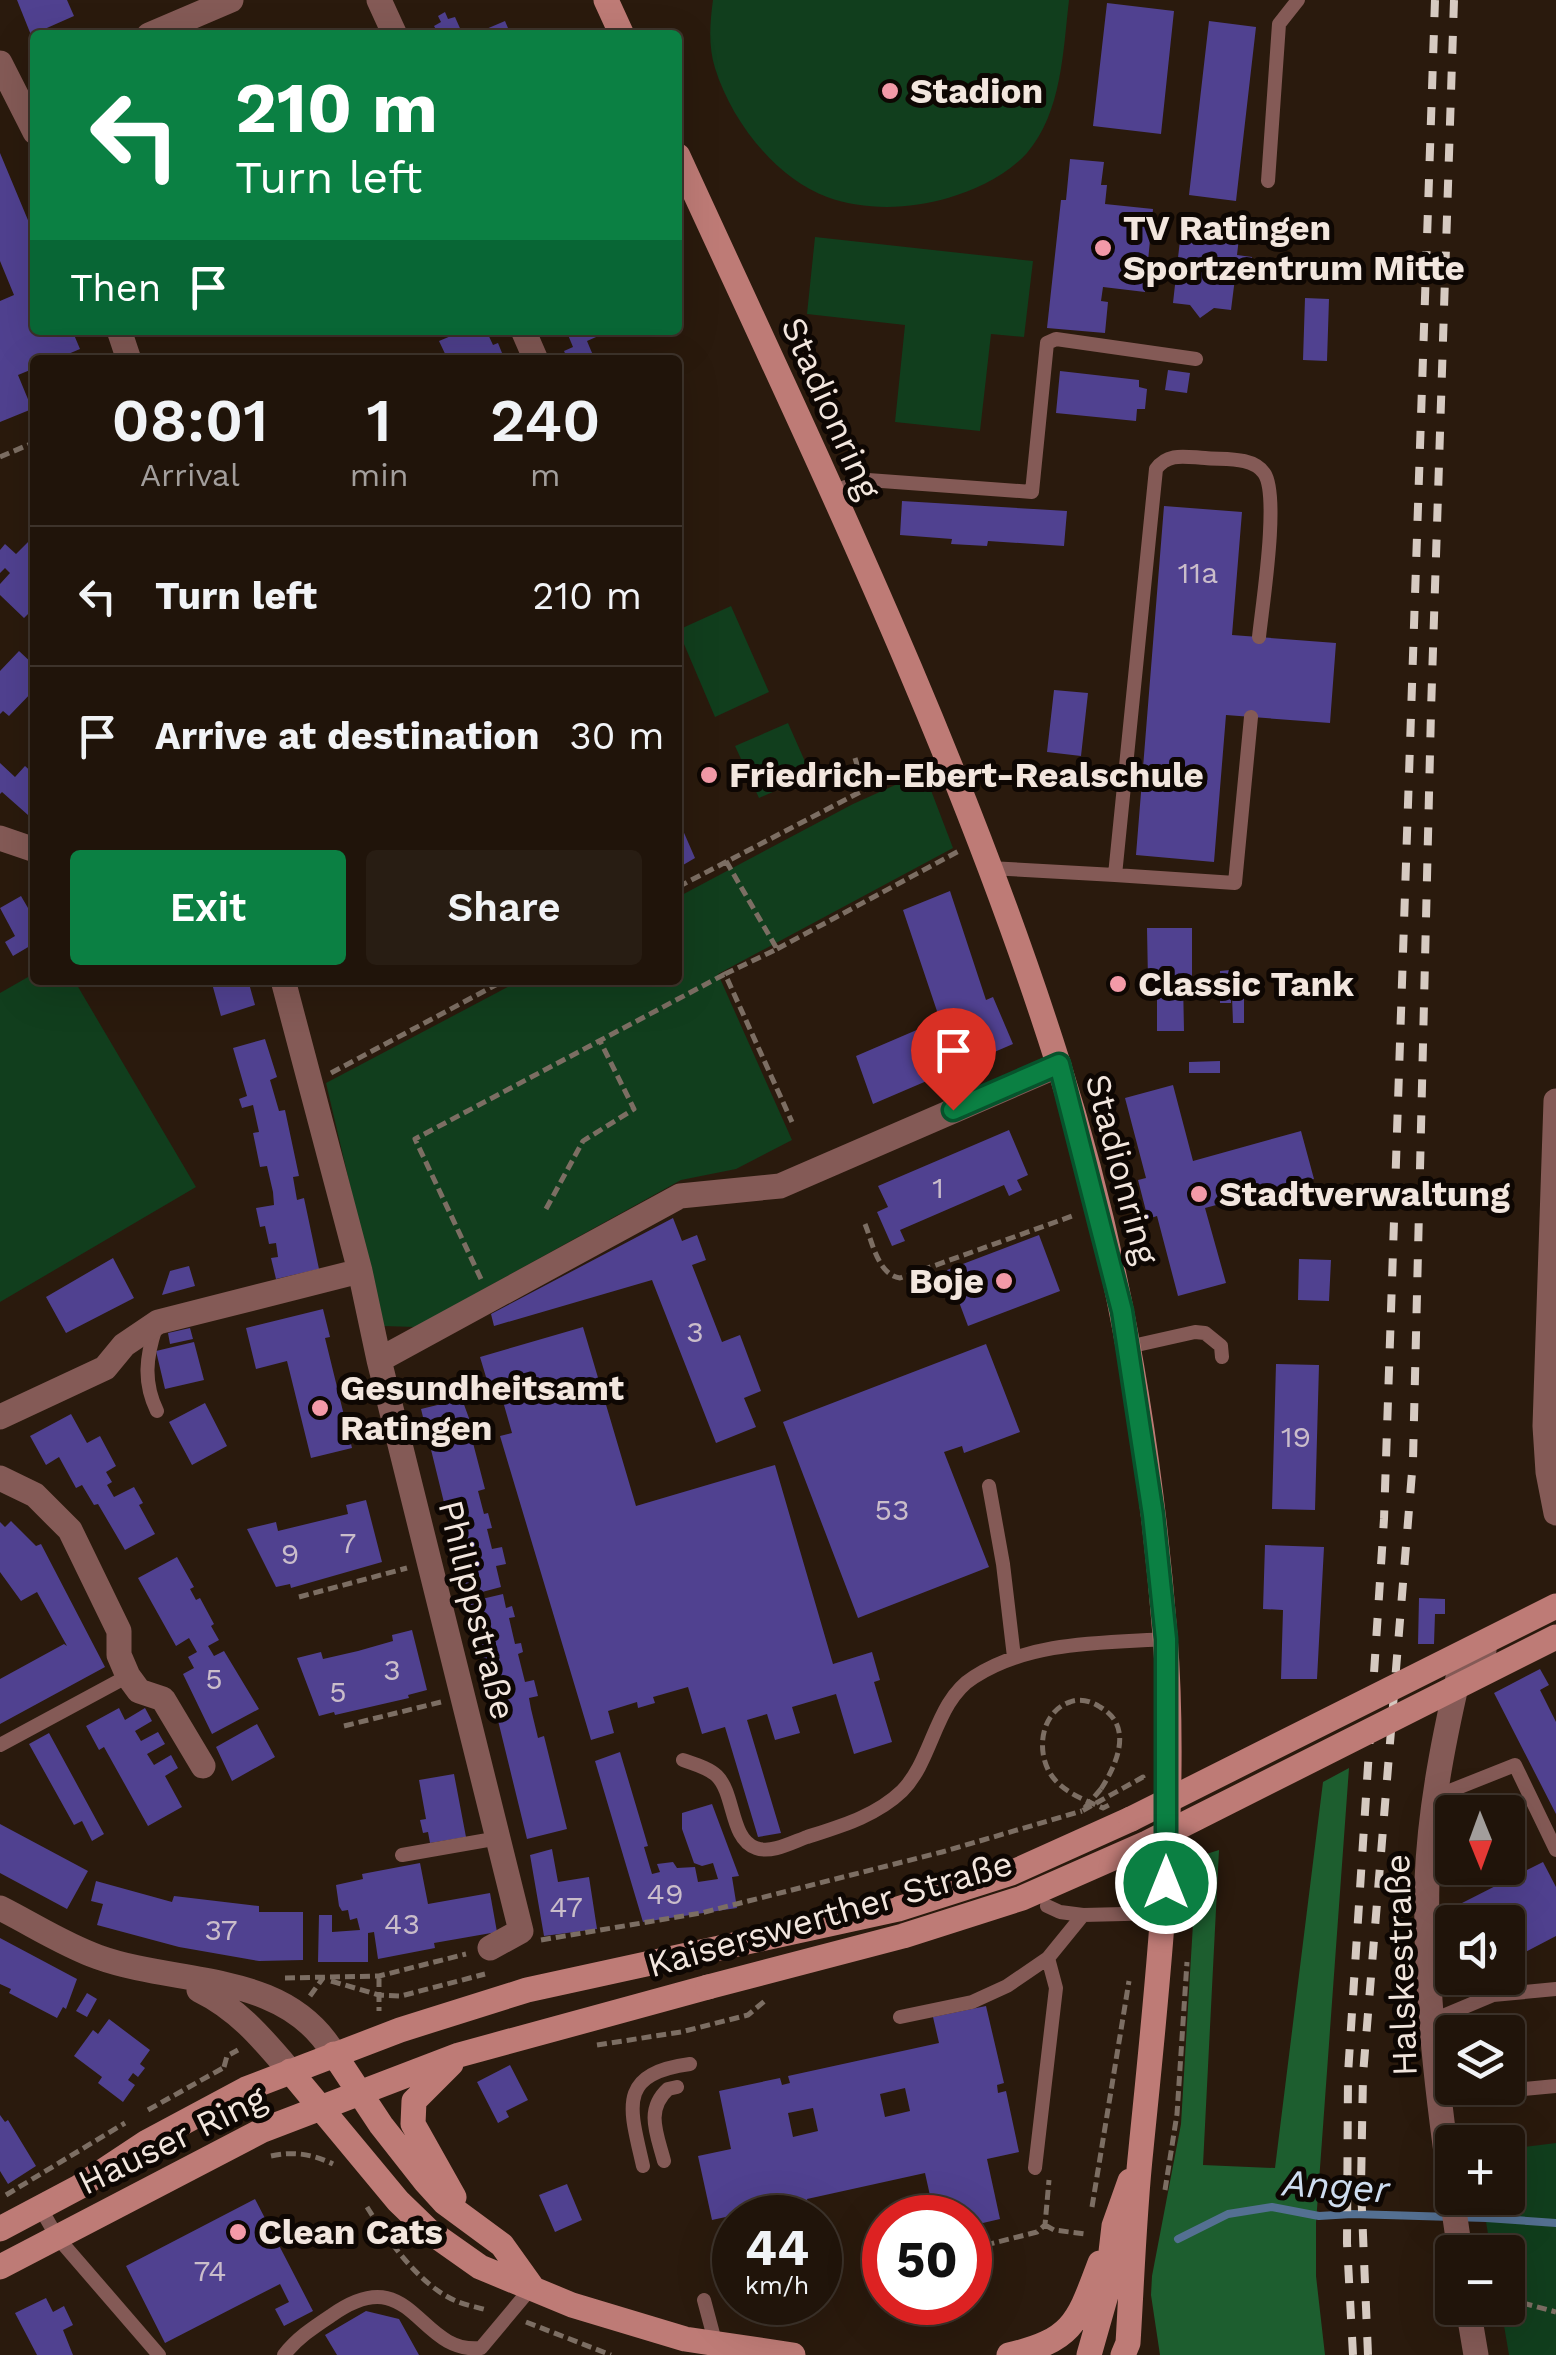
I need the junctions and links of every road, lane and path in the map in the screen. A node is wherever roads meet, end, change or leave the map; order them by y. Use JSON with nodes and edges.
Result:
{"nodes":[{"id":1,"x":231,"y":0,"type":"edge"},
{"id":2,"x":379,"y":0,"type":"edge"},
{"id":3,"x":606,"y":0,"type":"edge"},
{"id":4,"x":1298,"y":0,"type":"edge"},
{"id":5,"x":161,"y":30,"type":"edge"},
{"id":6,"x":392,"y":30,"type":"edge"},
{"id":7,"x":620,"y":30,"type":"edge"},
{"id":8,"x":0,"y":63,"type":"edge"},
{"id":9,"x":17,"y":91,"type":"edge"},
{"id":10,"x":30,"y":121,"type":"edge"},
{"id":11,"x":682,"y":165,"type":"edge"},
{"id":12,"x":1268,"y":181,"type":"dead end"},
{"id":13,"x":1196,"y":359,"type":"dead end"},
{"id":14,"x":30,"y":444,"type":"edge"},
{"id":15,"x":0,"y":457,"type":"edge"},
{"id":16,"x":830,"y":492,"type":"junction"},
{"id":17,"x":1259,"y":637,"type":"dead end"},
{"id":18,"x":1251,"y":717,"type":"dead end"},
{"id":19,"x":945,"y":754,"type":"junction"},
{"id":20,"x":855,"y":758,"type":"dead end"},
{"id":21,"x":864,"y":790,"type":"junction"},
{"id":22,"x":0,"y":838,"type":"edge"},
{"id":23,"x":978,"y":841,"type":"junction"},
{"id":24,"x":30,"y":848,"type":"edge"},
{"id":25,"x":726,"y":861,"type":"junction"},
{"id":26,"x":989,"y":868,"type":"junction"},
{"id":27,"x":1115,"y":875,"type":"junction"},
{"id":28,"x":682,"y":885,"type":"edge"},
{"id":29,"x":777,"y":949,"type":"junction"},
{"id":30,"x":725,"y":974,"type":"junction"},
{"id":31,"x":284,"y":985,"type":"edge"},
{"id":32,"x":496,"y":985,"type":"edge"},
{"id":33,"x":600,"y":1041,"type":"junction"},
{"id":34,"x":1059,"y":1064,"type":"junction"},
{"id":35,"x":312,"y":1084,"type":"junction"},
{"id":36,"x":1556,"y":1101,"type":"edge"},
{"id":37,"x":792,"y":1122,"type":"dead end"},
{"id":38,"x":1096,"y":1207,"type":"junction"},
{"id":39,"x":546,"y":1208,"type":"dead end"},
{"id":40,"x":864,"y":1224,"type":"dead end"},
{"id":41,"x":360,"y":1271,"type":"junction"},
{"id":42,"x":490,"y":1300,"type":"junction"},
{"id":43,"x":158,"y":1322,"type":"junction"},
{"id":44,"x":1128,"y":1347,"type":"junction"},
{"id":45,"x":1222,"y":1357,"type":"dead end"},
{"id":46,"x":379,"y":1360,"type":"junction"},
{"id":47,"x":156,"y":1411,"type":"dead end"},
{"id":48,"x":0,"y":1418,"type":"edge"},
{"id":49,"x":0,"y":1478,"type":"edge"},
{"id":50,"x":989,"y":1486,"type":"dead end"},
{"id":51,"x":1556,"y":1513,"type":"edge"},
{"id":52,"x":430,"y":1562,"type":"junction"},
{"id":53,"x":299,"y":1596,"type":"dead end"},
{"id":54,"x":1556,"y":1606,"type":"edge"},
{"id":55,"x":1556,"y":1614,"type":"edge"},
{"id":56,"x":1556,"y":1637,"type":"edge"},
{"id":57,"x":1166,"y":1639,"type":"junction"},
{"id":58,"x":1014,"y":1657,"type":"junction"},
{"id":59,"x":128,"y":1676,"type":"junction"},
{"id":60,"x":463,"y":1696,"type":"junction"},
{"id":61,"x":344,"y":1726,"type":"dead end"},
{"id":62,"x":0,"y":1746,"type":"edge"},
{"id":63,"x":683,"y":1760,"type":"dead end"},
{"id":64,"x":203,"y":1766,"type":"dead end"},
{"id":65,"x":1101,"y":1790,"type":"dead end"},
{"id":66,"x":1436,"y":1795,"type":"edge"},
{"id":67,"x":1439,"y":1795,"type":"edge"},
{"id":68,"x":1435,"y":1806,"type":"edge"},
{"id":69,"x":1104,"y":1808,"type":"dead end"},
{"id":70,"x":1082,"y":1811,"type":"dead end"},
{"id":71,"x":499,"y":1838,"type":"junction"},
{"id":72,"x":1556,"y":1850,"type":"edge"},
{"id":73,"x":402,"y":1855,"type":"dead end"},
{"id":74,"x":1047,"y":1906,"type":"dead end"},
{"id":75,"x":0,"y":1908,"type":"edge"},
{"id":76,"x":1165,"y":1913,"type":"junction"},
{"id":77,"x":1083,"y":1915,"type":"junction"},
{"id":78,"x":490,"y":1948,"type":"junction"},
{"id":79,"x":1048,"y":1958,"type":"junction"},
{"id":80,"x":167,"y":1974,"type":"junction"},
{"id":81,"x":1130,"y":1977,"type":"dead end"},
{"id":82,"x":1556,"y":1989,"type":"edge"},
{"id":83,"x":401,"y":1996,"type":"dead end"},
{"id":84,"x":900,"y":2017,"type":"dead end"},
{"id":85,"x":1431,"y":2020,"type":"junction"},
{"id":86,"x":334,"y":2054,"type":"junction"},
{"id":87,"x":459,"y":2055,"type":"junction"},
{"id":88,"x":1435,"y":2055,"type":"edge"},
{"id":89,"x":690,"y":2064,"type":"dead end"},
{"id":90,"x":223,"y":2068,"type":"dead end"},
{"id":91,"x":290,"y":2071,"type":"junction"},
{"id":92,"x":1556,"y":2086,"type":"edge"},
{"id":93,"x":677,"y":2087,"type":"dead end"},
{"id":94,"x":1525,"y":2089,"type":"edge"},
{"id":95,"x":359,"y":2094,"type":"junction"},
{"id":96,"x":320,"y":2108,"type":"junction"},
{"id":97,"x":146,"y":2111,"type":"dead end"},
{"id":98,"x":131,"y":2120,"type":"dead end"},
{"id":99,"x":1140,"y":2153,"type":"junction"},
{"id":100,"x":664,"y":2161,"type":"dead end"},
{"id":101,"x":643,"y":2166,"type":"dead end"},
{"id":102,"x":1035,"y":2168,"type":"joint"},
{"id":103,"x":0,"y":2198,"type":"edge"},
{"id":104,"x":40,"y":2209,"type":"junction"},
{"id":105,"x":464,"y":2215,"type":"junction"},
{"id":106,"x":1102,"y":2221,"type":"junction"},
{"id":107,"x":1046,"y":2225,"type":"junction"},
{"id":108,"x":0,"y":2230,"type":"edge"},
{"id":109,"x":57,"y":2237,"type":"junction"},
{"id":110,"x":992,"y":2245,"type":"edge"},
{"id":111,"x":1081,"y":2251,"type":"dead end"},
{"id":112,"x":0,"y":2267,"type":"edge"},
{"id":113,"x":532,"y":2287,"type":"junction"},
{"id":114,"x":704,"y":2300,"type":"dead end"},
{"id":115,"x":1525,"y":2304,"type":"edge"},
{"id":116,"x":1556,"y":2312,"type":"edge"},
{"id":117,"x":1471,"y":2325,"type":"edge"},
{"id":118,"x":716,"y":2346,"type":"junction"},
{"id":119,"x":1128,"y":2351,"type":"edge"},
{"id":120,"x":159,"y":2355,"type":"edge"},
{"id":121,"x":284,"y":2355,"type":"edge"},
{"id":122,"x":793,"y":2355,"type":"edge"},
{"id":123,"x":1010,"y":2355,"type":"edge"},
{"id":124,"x":1089,"y":2355,"type":"edge"},
{"id":125,"x":1476,"y":2355,"type":"edge"}],
"edges":[{"from":1,"to":5,"type":"street"},
{"from":2,"to":6,"type":"street"},
{"from":3,"to":7,"type":"main road"},
{"from":4,"to":12,"type":"lane"},
{"from":8,"to":9,"type":"street"},
{"from":9,"to":10,"type":"street"},
{"from":11,"to":16,"type":"main road","name":"Stadionring"},
{"from":13,"to":16,"type":"lane"},
{"from":14,"to":15,"type":"path"},
{"from":16,"to":19,"type":"main road","name":"Stadionring"},
{"from":17,"to":27,"type":"lane"},
{"from":18,"to":27,"type":"lane"},
{"from":19,"to":21,"type":"path"},
{"from":19,"to":23,"type":"main road","name":"Stadionring"},
{"from":20,"to":21,"type":"path"},
{"from":21,"to":25,"type":"path"},
{"from":22,"to":24,"type":"street"},
{"from":23,"to":26,"type":"main road","name":"Stadionring"},
{"from":23,"to":29,"type":"path"},
{"from":25,"to":28,"type":"path"},
{"from":25,"to":29,"type":"path"},
{"from":26,"to":27,"type":"lane"},
{"from":26,"to":34,"type":"main road","name":"Stadionring"},
{"from":29,"to":30,"type":"path"},
{"from":30,"to":33,"type":"path"},
{"from":30,"to":37,"type":"path"},
{"from":31,"to":35,"type":"street","name":"Philippstraße"},
{"from":32,"to":35,"type":"path"},
{"from":33,"to":39,"type":"path"},
{"from":33,"to":42,"type":"path"},
{"from":34,"to":38,"type":"main road","name":"Stadionring"},
{"from":34,"to":42,"type":"street"},
{"from":35,"to":41,"type":"street","name":"Philippstraße"},
{"from":36,"to":51,"type":"street"},
{"from":38,"to":40,"type":"path"},
{"from":38,"to":44,"type":"main road","name":"Stadionring"},
{"from":41,"to":43,"type":"street"},
{"from":41,"to":46,"type":"street","name":"Philippstraße"},
{"from":42,"to":46,"type":"street"},
{"from":43,"to":47,"type":"lane"},
{"from":43,"to":48,"type":"street"},
{"from":44,"to":45,"type":"lane"},
{"from":44,"to":57,"type":"main road","name":"Stadionring"},
{"from":46,"to":52,"type":"street","name":"Philippstraße"},
{"from":49,"to":59,"type":"street"},
{"from":50,"to":58,"type":"lane"},
{"from":52,"to":53,"type":"path"},
{"from":52,"to":60,"type":"street","name":"Philippstraße"},
{"from":54,"to":86,"type":"main road","name":"Kaiserswerther Straße","bridge":true},
{"from":55,"to":66,"type":"street","name":"Halskestraße"},
{"from":56,"to":87,"type":"main road","name":"Kaiserswerther Straße","bridge":true},
{"from":57,"to":58,"type":"lane"},
{"from":57,"to":76,"type":"main road","name":"Stadionring"},
{"from":58,"to":63,"type":"lane"},
{"from":59,"to":62,"type":"lane"},
{"from":59,"to":64,"type":"street"},
{"from":60,"to":61,"type":"path"},
{"from":60,"to":71,"type":"street","name":"Philippstraße"},
{"from":65,"to":69,"type":"path","bridge":true},
{"from":67,"to":72,"type":"lane"},
{"from":68,"to":85,"type":"street","name":"Halskestraße"},
{"from":70,"to":78,"type":"path"},
{"from":71,"to":73,"type":"lane"},
{"from":71,"to":78,"type":"street","name":"Philippstraße"},
{"from":74,"to":77,"type":"lane"},
{"from":75,"to":80,"type":"street"},
{"from":76,"to":77,"type":"lane"},
{"from":76,"to":99,"type":"main road","name":"Stadionring"},
{"from":77,"to":79,"type":"lane"},
{"from":78,"to":83,"type":"path"},
{"from":79,"to":84,"type":"lane"},
{"from":79,"to":102,"type":"lane"},
{"from":80,"to":86,"type":"street"},
{"from":80,"to":91,"type":"street"},
{"from":81,"to":106,"type":"path"},
{"from":82,"to":85,"type":"lane"},
{"from":85,"to":88,"type":"street","name":"Halskestraße"},
{"from":86,"to":91,"type":"main road","name":"Kaiserswerther Straße"},
{"from":86,"to":95,"type":"main road"},
{"from":87,"to":95,"type":"main road","name":"Kaiserswerther Straße"},
{"from":87,"to":105,"type":"main road"},
{"from":89,"to":101,"type":"lane"},
{"from":90,"to":97,"type":"path"},
{"from":91,"to":96,"type":"main road"},
{"from":91,"to":104,"type":"main road","name":"Hauser Ring"},
{"from":92,"to":94,"type":"lane"},
{"from":93,"to":100,"type":"lane"},
{"from":95,"to":96,"type":"main road","name":"Kaiserswerther Straße"},
{"from":95,"to":105,"type":"main road"},
{"from":96,"to":109,"type":"main road","name":"Hauser Ring"},
{"from":96,"to":113,"type":"main road"},
{"from":98,"to":103,"type":"path"},
{"from":99,"to":106,"type":"main road","name":"Stadionring"},
{"from":99,"to":119,"type":"main road","name":"Stadionring"},
{"from":102,"to":107,"type":"path"},
{"from":104,"to":108,"type":"main road","name":"Hauser Ring"},
{"from":104,"to":109,"type":"lane","name":"Hauser Ring"},
{"from":105,"to":113,"type":"main road"},
{"from":106,"to":123,"type":"main road"},
{"from":106,"to":124,"type":"main road","name":"Stadionring"},
{"from":107,"to":110,"type":"path"},
{"from":107,"to":111,"type":"path"},
{"from":109,"to":112,"type":"main road","name":"Hauser Ring"},
{"from":109,"to":120,"type":"lane","name":"Hauser Ring"},
{"from":113,"to":118,"type":"main road"},
{"from":113,"to":121,"type":"lane"},
{"from":114,"to":118,"type":"lane"},
{"from":115,"to":116,"type":"path"},
{"from":117,"to":125,"type":"street"},
{"from":118,"to":122,"type":"main road"}]}
